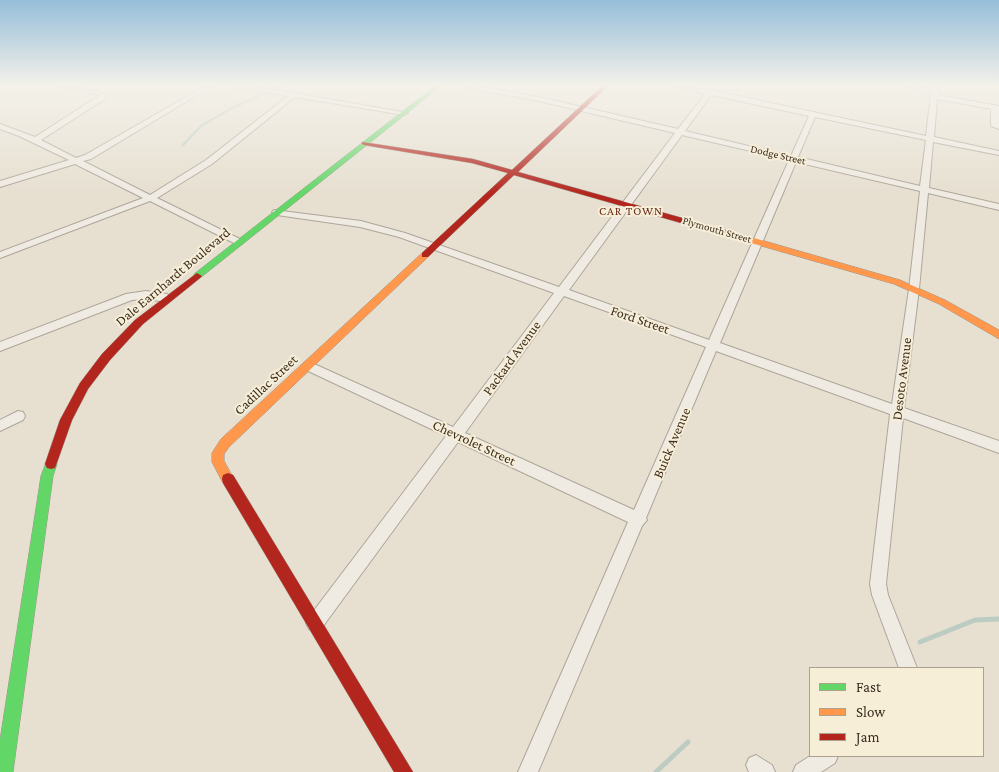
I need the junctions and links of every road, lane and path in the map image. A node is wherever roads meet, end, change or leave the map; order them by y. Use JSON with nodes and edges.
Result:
{"nodes":[{"id":1,"x":64,"y":122,"type":"edge"},
{"id":2,"x":148,"y":122,"type":"edge"},
{"id":3,"x":260,"y":122,"type":"edge"},
{"id":4,"x":392,"y":122,"type":"edge"},
{"id":5,"x":567,"y":122,"type":"edge"},
{"id":6,"x":637,"y":122,"type":"edge"},
{"id":7,"x":687,"y":122,"type":"edge"},
{"id":8,"x":810,"y":122,"type":"edge"},
{"id":9,"x":851,"y":122,"type":"edge"},
{"id":10,"x":930,"y":122,"type":"edge"},
{"id":11,"x":0,"y":126,"type":"edge"},
{"id":12,"x":680,"y":132,"type":"junction"},
{"id":13,"x":928,"y":138,"type":"junction"},
{"id":14,"x":34,"y":140,"type":"junction"},
{"id":15,"x":364,"y":143,"type":"junction"},
{"id":16,"x":999,"y":152,"type":"edge"},
{"id":17,"x":794,"y":159,"type":"junction"},
{"id":18,"x":78,"y":161,"type":"junction"},
{"id":19,"x":513,"y":172,"type":"junction"},
{"id":20,"x":0,"y":184,"type":"edge"},
{"id":21,"x":922,"y":189,"type":"junction"},
{"id":22,"x":151,"y":198,"type":"junction"},
{"id":23,"x":627,"y":204,"type":"junction"},
{"id":24,"x":999,"y":207,"type":"edge"},
{"id":25,"x":277,"y":212,"type":"junction"},
{"id":26,"x":239,"y":242,"type":"junction"},
{"id":27,"x":758,"y":242,"type":"junction"},
{"id":28,"x":434,"y":247,"type":"junction"},
{"id":29,"x":0,"y":255,"type":"edge"},
{"id":30,"x":914,"y":289,"type":"junction"},
{"id":31,"x":560,"y":293,"type":"junction"},
{"id":32,"x":167,"y":298,"type":"junction"},
{"id":33,"x":999,"y":335,"type":"edge"},
{"id":34,"x":714,"y":346,"type":"junction"},
{"id":35,"x":0,"y":347,"type":"edge"},
{"id":36,"x":308,"y":366,"type":"junction"},
{"id":37,"x":897,"y":411,"type":"junction"},
{"id":38,"x":18,"y":416,"type":"dead end"},
{"id":39,"x":0,"y":426,"type":"edge"},
{"id":40,"x":456,"y":434,"type":"junction"},
{"id":41,"x":999,"y":447,"type":"edge"},
{"id":42,"x":639,"y":520,"type":"junction"},
{"id":43,"x":314,"y":623,"type":"junction"},
{"id":44,"x":908,"y":667,"type":"edge"},
{"id":45,"x":826,"y":757,"type":"edge"},
{"id":46,"x":4,"y":772,"type":"edge"},
{"id":47,"x":404,"y":772,"type":"edge"},
{"id":48,"x":528,"y":772,"type":"edge"},
{"id":49,"x":803,"y":772,"type":"edge"}],
"edges":[{"from":1,"to":14,"type":"street"},
{"from":2,"to":18,"type":"street"},
{"from":3,"to":22,"type":"street"},
{"from":4,"to":15,"type":"street","name":"Dale Earnhardt Boulevard"},
{"from":5,"to":19,"type":"street","name":"Cadillac Street"},
{"from":6,"to":12,"type":"street","name":"Dodge Street"},
{"from":7,"to":12,"type":"street","name":"Packard Avenue"},
{"from":8,"to":17,"type":"street","name":"Buick Avenue"},
{"from":9,"to":13,"type":"street"},
{"from":10,"to":13,"type":"street","name":"Desoto Avenue"},
{"from":11,"to":14,"type":"street"},
{"from":12,"to":17,"type":"street","name":"Dodge Street"},
{"from":12,"to":23,"type":"street","name":"Packard Avenue"},
{"from":13,"to":16,"type":"street"},
{"from":13,"to":21,"type":"street","name":"Desoto Avenue"},
{"from":14,"to":18,"type":"street"},
{"from":15,"to":19,"type":"street","name":"Plymouth Street"},
{"from":15,"to":25,"type":"street","name":"Dale Earnhardt Boulevard"},
{"from":17,"to":21,"type":"street","name":"Dodge Street"},
{"from":17,"to":27,"type":"street","name":"Buick Avenue"},
{"from":18,"to":20,"type":"street"},
{"from":18,"to":22,"type":"street"},
{"from":19,"to":23,"type":"street","name":"Plymouth Street"},
{"from":19,"to":28,"type":"street","name":"Cadillac Street"},
{"from":21,"to":24,"type":"street","name":"Dodge Street"},
{"from":21,"to":30,"type":"street","name":"Desoto Avenue"},
{"from":22,"to":26,"type":"street"},
{"from":22,"to":29,"type":"street"},
{"from":23,"to":27,"type":"street","name":"Plymouth Street"},
{"from":23,"to":31,"type":"street","name":"Packard Avenue"},
{"from":25,"to":26,"type":"street","name":"Dale Earnhardt Boulevard"},
{"from":25,"to":28,"type":"street","name":"Ford Street"},
{"from":26,"to":32,"type":"street","name":"Dale Earnhardt Boulevard"},
{"from":27,"to":30,"type":"street","name":"Plymouth Street"},
{"from":27,"to":34,"type":"street","name":"Buick Avenue"},
{"from":28,"to":31,"type":"street","name":"Ford Street"},
{"from":28,"to":36,"type":"street","name":"Cadillac Street"},
{"from":30,"to":33,"type":"street","name":"Plymouth Street"},
{"from":30,"to":37,"type":"street","name":"Desoto Avenue"},
{"from":31,"to":34,"type":"street","name":"Ford Street"},
{"from":31,"to":40,"type":"street","name":"Packard Avenue"},
{"from":32,"to":35,"type":"street"},
{"from":32,"to":46,"type":"street","name":"Dale Earnhardt Boulevard"},
{"from":34,"to":37,"type":"street","name":"Ford Street"},
{"from":34,"to":42,"type":"street","name":"Buick Avenue"},
{"from":36,"to":40,"type":"street","name":"Chevrolet Street"},
{"from":36,"to":43,"type":"street","name":"Cadillac Street"},
{"from":37,"to":41,"type":"street","name":"Ford Street"},
{"from":37,"to":44,"type":"street","name":"Desoto Avenue"},
{"from":38,"to":39,"type":"street"},
{"from":40,"to":42,"type":"street","name":"Chevrolet Street"},
{"from":40,"to":43,"type":"street","name":"Packard Avenue"},
{"from":42,"to":48,"type":"street","name":"Buick Avenue"},
{"from":43,"to":47,"type":"street","name":"Cadillac Street"},
{"from":45,"to":49,"type":"street"}]}
